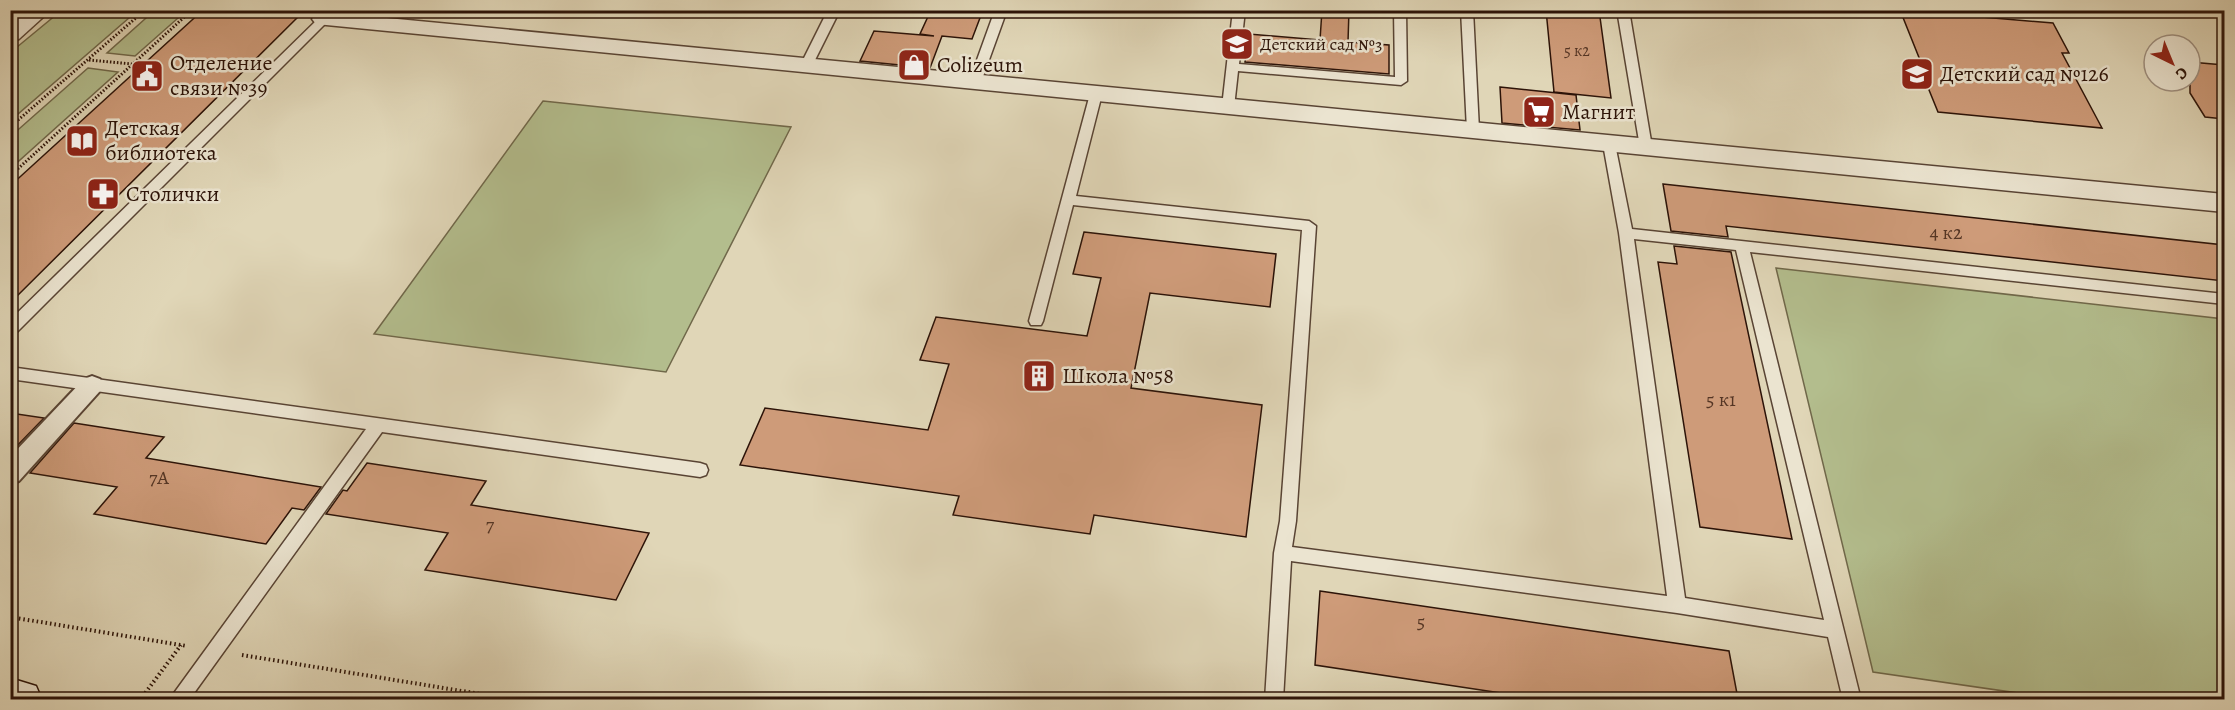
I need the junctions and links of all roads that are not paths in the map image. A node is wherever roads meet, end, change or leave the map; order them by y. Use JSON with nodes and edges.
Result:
{"nodes":[{"id":1,"x":39,"y":10,"type":"edge"},
{"id":2,"x":834,"y":10,"type":"edge"},
{"id":3,"x":1001,"y":10,"type":"edge"},
{"id":4,"x":1239,"y":10,"type":"edge"},
{"id":5,"x":1401,"y":10,"type":"edge"},
{"id":6,"x":1467,"y":10,"type":"edge"},
{"id":7,"x":1623,"y":10,"type":"edge"},
{"id":8,"x":328,"y":15,"type":"edge"},
{"id":9,"x":10,"y":34,"type":"edge"},
{"id":10,"x":806,"y":66,"type":"junction"},
{"id":11,"x":1232,"y":67,"type":"junction"},
{"id":12,"x":975,"y":82,"type":"junction"},
{"id":13,"x":1096,"y":94,"type":"junction"},
{"id":14,"x":1228,"y":106,"type":"junction"},
{"id":15,"x":1473,"y":130,"type":"junction"},
{"id":16,"x":1609,"y":144,"type":"junction"},
{"id":17,"x":1646,"y":147,"type":"junction"},
{"id":18,"x":1068,"y":200,"type":"junction"},
{"id":19,"x":2224,"y":203,"type":"edge"},
{"id":20,"x":1626,"y":233,"type":"junction"},
{"id":21,"x":1742,"y":246,"type":"junction"},
{"id":22,"x":2224,"y":299,"type":"edge"},
{"id":23,"x":1036,"y":321,"type":"dead end"},
{"id":24,"x":10,"y":330,"type":"edge"},
{"id":25,"x":10,"y":373,"type":"edge"},
{"id":26,"x":92,"y":385,"type":"junction"},
{"id":27,"x":378,"y":425,"type":"junction"},
{"id":28,"x":700,"y":470,"type":"dead end"},
{"id":29,"x":10,"y":474,"type":"edge"},
{"id":30,"x":1283,"y":553,"type":"junction"},
{"id":31,"x":1677,"y":605,"type":"junction"},
{"id":32,"x":1836,"y":630,"type":"junction"},
{"id":33,"x":10,"y":698,"type":"edge"},
{"id":34,"x":22,"y":699,"type":"edge"},
{"id":35,"x":178,"y":699,"type":"edge"},
{"id":36,"x":1274,"y":699,"type":"edge"},
{"id":37,"x":1852,"y":699,"type":"edge"}],
"edges":[{"from":1,"to":9,"type":"street"},
{"from":2,"to":10,"type":"lane"},
{"from":3,"to":12,"type":"lane"},
{"from":4,"to":11,"type":"lane"},
{"from":5,"to":11,"type":"lane"},
{"from":6,"to":15,"type":"lane"},
{"from":7,"to":17,"type":"lane"},
{"from":8,"to":10,"type":"street"},
{"from":8,"to":24,"type":"lane"},
{"from":10,"to":12,"type":"street"},
{"from":11,"to":14,"type":"lane"},
{"from":12,"to":13,"type":"street"},
{"from":13,"to":14,"type":"street"},
{"from":13,"to":18,"type":"lane"},
{"from":14,"to":15,"type":"street"},
{"from":15,"to":16,"type":"street"},
{"from":16,"to":17,"type":"street"},
{"from":16,"to":20,"type":"lane"},
{"from":17,"to":19,"type":"street"},
{"from":18,"to":23,"type":"lane"},
{"from":18,"to":30,"type":"lane"},
{"from":20,"to":21,"type":"lane"},
{"from":20,"to":31,"type":"lane"},
{"from":21,"to":22,"type":"lane"},
{"from":21,"to":32,"type":"lane"},
{"from":25,"to":26,"type":"lane"},
{"from":26,"to":27,"type":"lane"},
{"from":26,"to":29,"type":"street"},
{"from":27,"to":28,"type":"lane"},
{"from":27,"to":35,"type":"lane"},
{"from":30,"to":31,"type":"lane"},
{"from":30,"to":36,"type":"lane"},
{"from":31,"to":32,"type":"lane"},
{"from":32,"to":37,"type":"lane"},
{"from":33,"to":34,"type":"street"}]}
